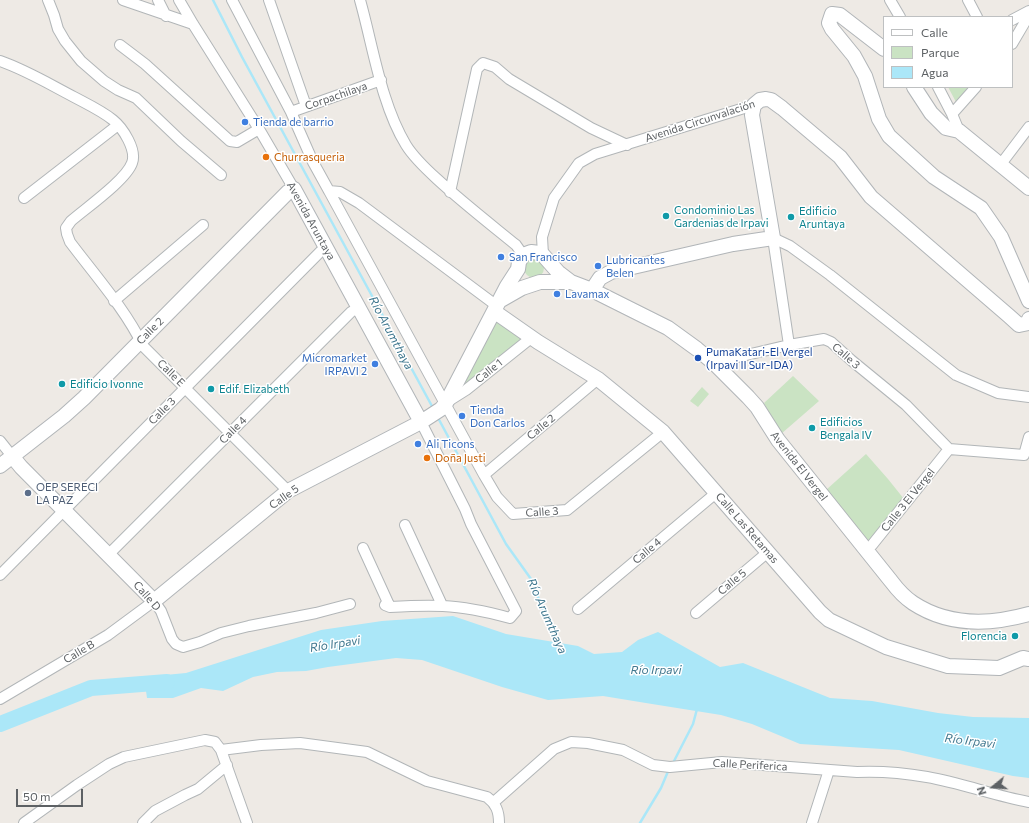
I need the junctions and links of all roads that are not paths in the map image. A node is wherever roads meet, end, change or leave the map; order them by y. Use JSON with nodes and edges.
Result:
{"nodes":[{"id":1,"x":48,"y":0,"type":"edge"},
{"id":2,"x":124,"y":0,"type":"edge"},
{"id":3,"x":158,"y":0,"type":"edge"},
{"id":4,"x":179,"y":0,"type":"edge"},
{"id":5,"x":232,"y":0,"type":"edge"},
{"id":6,"x":270,"y":0,"type":"edge"},
{"id":7,"x":360,"y":0,"type":"edge"},
{"id":8,"x":890,"y":0,"type":"edge"},
{"id":9,"x":968,"y":0,"type":"edge"},
{"id":10,"x":1029,"y":11,"type":"edge"},
{"id":11,"x":1029,"y":15,"type":"edge"},
{"id":12,"x":166,"y":16,"type":"junction"},
{"id":13,"x":899,"y":16,"type":"edge"},
{"id":14,"x":977,"y":16,"type":"edge"},
{"id":15,"x":1013,"y":19,"type":"edge"},
{"id":16,"x":193,"y":24,"type":"junction"},
{"id":17,"x":1013,"y":42,"type":"edge"},
{"id":18,"x":120,"y":45,"type":"dead end"},
{"id":19,"x":883,"y":48,"type":"edge"},
{"id":20,"x":0,"y":61,"type":"edge"},
{"id":21,"x":381,"y":80,"type":"junction"},
{"id":22,"x":915,"y":88,"type":"edge"},
{"id":23,"x":939,"y":88,"type":"edge"},
{"id":24,"x":975,"y":88,"type":"edge"},
{"id":25,"x":754,"y":105,"type":"junction"},
{"id":26,"x":306,"y":106,"type":"junction"},
{"id":27,"x":291,"y":112,"type":"junction"},
{"id":28,"x":952,"y":114,"type":"junction"},
{"id":29,"x":118,"y":125,"type":"junction"},
{"id":30,"x":1029,"y":127,"type":"edge"},
{"id":31,"x":259,"y":129,"type":"junction"},
{"id":32,"x":959,"y":132,"type":"junction"},
{"id":33,"x":627,"y":145,"type":"junction"},
{"id":34,"x":1001,"y":164,"type":"junction"},
{"id":35,"x":221,"y":174,"type":"dead end"},
{"id":36,"x":1029,"y":188,"type":"edge"},
{"id":37,"x":294,"y":189,"type":"junction"},
{"id":38,"x":329,"y":191,"type":"junction"},
{"id":39,"x":450,"y":192,"type":"junction"},
{"id":40,"x":24,"y":198,"type":"dead end"},
{"id":41,"x":203,"y":225,"type":"dead end"},
{"id":42,"x":773,"y":238,"type":"junction"},
{"id":43,"x":326,"y":248,"type":"junction"},
{"id":44,"x":523,"y":255,"type":"junction"},
{"id":45,"x":546,"y":258,"type":"junction"},
{"id":46,"x":518,"y":269,"type":"junction"},
{"id":47,"x":571,"y":282,"type":"junction"},
{"id":48,"x":537,"y":283,"type":"junction"},
{"id":49,"x":592,"y":290,"type":"junction"},
{"id":50,"x":114,"y":301,"type":"junction"},
{"id":51,"x":1029,"y":301,"type":"edge"},
{"id":52,"x":498,"y":306,"type":"junction"},
{"id":53,"x":358,"y":308,"type":"junction"},
{"id":54,"x":1029,"y":322,"type":"edge"},
{"id":55,"x":531,"y":338,"type":"junction"},
{"id":56,"x":140,"y":340,"type":"junction"},
{"id":57,"x":789,"y":345,"type":"junction"},
{"id":58,"x":716,"y":365,"type":"junction"},
{"id":59,"x":598,"y":379,"type":"junction"},
{"id":60,"x":185,"y":388,"type":"junction"},
{"id":61,"x":1029,"y":397,"type":"edge"},
{"id":62,"x":434,"y":413,"type":"junction"},
{"id":63,"x":663,"y":432,"type":"junction"},
{"id":64,"x":230,"y":433,"type":"junction"},
{"id":65,"x":1029,"y":437,"type":"edge"},
{"id":66,"x":0,"y":441,"type":"edge"},
{"id":67,"x":949,"y":449,"type":"junction"},
{"id":68,"x":12,"y":456,"type":"junction"},
{"id":69,"x":0,"y":466,"type":"edge"},
{"id":70,"x":484,"y":475,"type":"junction"},
{"id":71,"x":288,"y":491,"type":"junction"},
{"id":72,"x":716,"y":493,"type":"junction"},
{"id":73,"x":64,"y":510,"type":"junction"},
{"id":74,"x":405,"y":525,"type":"dead end"},
{"id":75,"x":363,"y":548,"type":"dead end"},
{"id":76,"x":866,"y":550,"type":"junction"},
{"id":77,"x":768,"y":552,"type":"junction"},
{"id":78,"x":109,"y":554,"type":"junction"},
{"id":79,"x":0,"y":575,"type":"edge"},
{"id":80,"x":154,"y":601,"type":"junction"},
{"id":81,"x":350,"y":604,"type":"dead end"},
{"id":82,"x":442,"y":606,"type":"junction"},
{"id":83,"x":578,"y":609,"type":"dead end"},
{"id":84,"x":696,"y":613,"type":"dead end"},
{"id":85,"x":1029,"y":614,"type":"edge"},
{"id":86,"x":1029,"y":659,"type":"edge"},
{"id":87,"x":0,"y":699,"type":"edge"},
{"id":88,"x":222,"y":750,"type":"junction"},
{"id":89,"x":227,"y":765,"type":"junction"},
{"id":90,"x":829,"y":770,"type":"junction"},
{"id":91,"x":494,"y":802,"type":"junction"},
{"id":92,"x":1029,"y":802,"type":"edge"},
{"id":93,"x":24,"y":823,"type":"edge"},
{"id":94,"x":143,"y":823,"type":"edge"},
{"id":95,"x":247,"y":823,"type":"edge"},
{"id":96,"x":499,"y":823,"type":"edge"},
{"id":97,"x":812,"y":823,"type":"edge"}],
"edges":[{"from":1,"to":35,"type":"street"},
{"from":2,"to":12,"type":"street"},
{"from":3,"to":12,"type":"street"},
{"from":4,"to":16,"type":"street","name":"Avenida Aruntaya"},
{"from":5,"to":27,"type":"street"},
{"from":6,"to":26,"type":"street"},
{"from":7,"to":21,"type":"street"},
{"from":8,"to":13,"type":"street"},
{"from":9,"to":14,"type":"street"},
{"from":10,"to":15,"type":"street"},
{"from":11,"to":17,"type":"street"},
{"from":12,"to":16,"type":"street"},
{"from":16,"to":31,"type":"street","name":"Avenida Aruntaya"},
{"from":18,"to":31,"type":"street"},
{"from":19,"to":51,"type":"main road"},
{"from":20,"to":29,"type":"street"},
{"from":21,"to":26,"type":"street","name":"Corpachilaya"},
{"from":21,"to":39,"type":"street"},
{"from":22,"to":32,"type":"main road"},
{"from":23,"to":28,"type":"street"},
{"from":24,"to":28,"type":"street"},
{"from":25,"to":33,"type":"street","name":"Avenida Circunvalación"},
{"from":25,"to":42,"type":"main road"},
{"from":25,"to":54,"type":"main road","name":"Avenida Circunvalación"},
{"from":26,"to":27,"type":"street","name":"Corpachilaya"},
{"from":27,"to":38,"type":"street"},
{"from":28,"to":32,"type":"street"},
{"from":29,"to":40,"type":"street"},
{"from":29,"to":50,"type":"street","name":"Calle E"},
{"from":30,"to":34,"type":"street"},
{"from":31,"to":37,"type":"street","name":"Avenida Aruntaya"},
{"from":32,"to":34,"type":"main road"},
{"from":33,"to":39,"type":"street"},
{"from":33,"to":45,"type":"street","name":"Avenida Circunvalación"},
{"from":34,"to":36,"type":"main road"},
{"from":37,"to":43,"type":"main road","name":"Avenida Aruntaya"},
{"from":37,"to":56,"type":"main road","name":"Calle 2"},
{"from":38,"to":52,"type":"street"},
{"from":38,"to":62,"type":"street"},
{"from":39,"to":44,"type":"street"},
{"from":41,"to":50,"type":"street"},
{"from":42,"to":49,"type":"main road"},
{"from":42,"to":57,"type":"street"},
{"from":42,"to":61,"type":"street"},
{"from":43,"to":53,"type":"main road","name":"Avenida Aruntaya"},
{"from":43,"to":60,"type":"street","name":"Calle 3"},
{"from":44,"to":45,"type":"main road"},
{"from":44,"to":46,"type":"main road"},
{"from":45,"to":47,"type":"main road"},
{"from":45,"to":48,"type":"main road"},
{"from":46,"to":48,"type":"main road"},
{"from":46,"to":52,"type":"main road"},
{"from":47,"to":48,"type":"main road"},
{"from":47,"to":49,"type":"main road","name":"Avenida El Vergel"},
{"from":48,"to":52,"type":"main road"},
{"from":49,"to":58,"type":"main road","name":"Avenida El Vergel"},
{"from":50,"to":56,"type":"street","name":"Calle E"},
{"from":52,"to":55,"type":"main road","name":"Calle Las Retamas"},
{"from":52,"to":62,"type":"main road"},
{"from":53,"to":62,"type":"main road","name":"Avenida Aruntaya"},
{"from":53,"to":64,"type":"street","name":"Calle 4"},
{"from":55,"to":59,"type":"main road","name":"Calle Las Retamas"},
{"from":55,"to":62,"type":"street","name":"Calle 1"},
{"from":56,"to":60,"type":"street","name":"Calle E"},
{"from":56,"to":68,"type":"main road","name":"Calle 2"},
{"from":57,"to":58,"type":"street","name":"Calle 3"},
{"from":57,"to":67,"type":"street","name":"Calle 3"},
{"from":58,"to":76,"type":"main road","name":"Avenida El Vergel"},
{"from":59,"to":63,"type":"main road","name":"Calle Las Retamas"},
{"from":59,"to":70,"type":"street","name":"Calle 2"},
{"from":60,"to":64,"type":"street","name":"Calle E"},
{"from":60,"to":73,"type":"street","name":"Calle 3"},
{"from":62,"to":70,"type":"street"},
{"from":62,"to":71,"type":"main road","name":"Calle 5"},
{"from":62,"to":82,"type":"street"},
{"from":63,"to":70,"type":"street","name":"Calle 3"},
{"from":63,"to":72,"type":"main road","name":"Calle Las Retamas"},
{"from":64,"to":71,"type":"street","name":"Calle E"},
{"from":64,"to":78,"type":"street","name":"Calle 4"},
{"from":65,"to":67,"type":"street"},
{"from":66,"to":68,"type":"street","name":"Calle D"},
{"from":67,"to":76,"type":"street","name":"Calle 3 El Vergel"},
{"from":68,"to":69,"type":"main road","name":"Calle 2"},
{"from":68,"to":73,"type":"main road","name":"Calle D"},
{"from":71,"to":80,"type":"main road","name":"Calle 5"},
{"from":72,"to":77,"type":"main road","name":"Calle Las Retamas"},
{"from":72,"to":83,"type":"street","name":"Calle 4"},
{"from":73,"to":78,"type":"main road","name":"Calle D"},
{"from":73,"to":79,"type":"street","name":"Calle 3"},
{"from":74,"to":82,"type":"street"},
{"from":75,"to":82,"type":"street"},
{"from":76,"to":85,"type":"main road","name":"Avenida El Vergel"},
{"from":77,"to":84,"type":"street","name":"Calle 5"},
{"from":77,"to":86,"type":"main road","name":"Calle Las Retamas"},
{"from":78,"to":80,"type":"main road","name":"Calle D"},
{"from":80,"to":81,"type":"street","name":"Calle D"},
{"from":80,"to":87,"type":"street","name":"Calle B"},
{"from":88,"to":89,"type":"street"},
{"from":88,"to":91,"type":"street"},
{"from":88,"to":93,"type":"street"},
{"from":89,"to":94,"type":"street"},
{"from":89,"to":95,"type":"street"},
{"from":90,"to":91,"type":"street","name":"Calle Periferica"},
{"from":90,"to":92,"type":"street","name":"Calle Periferica"},
{"from":90,"to":97,"type":"street"},
{"from":91,"to":96,"type":"street"}]}
